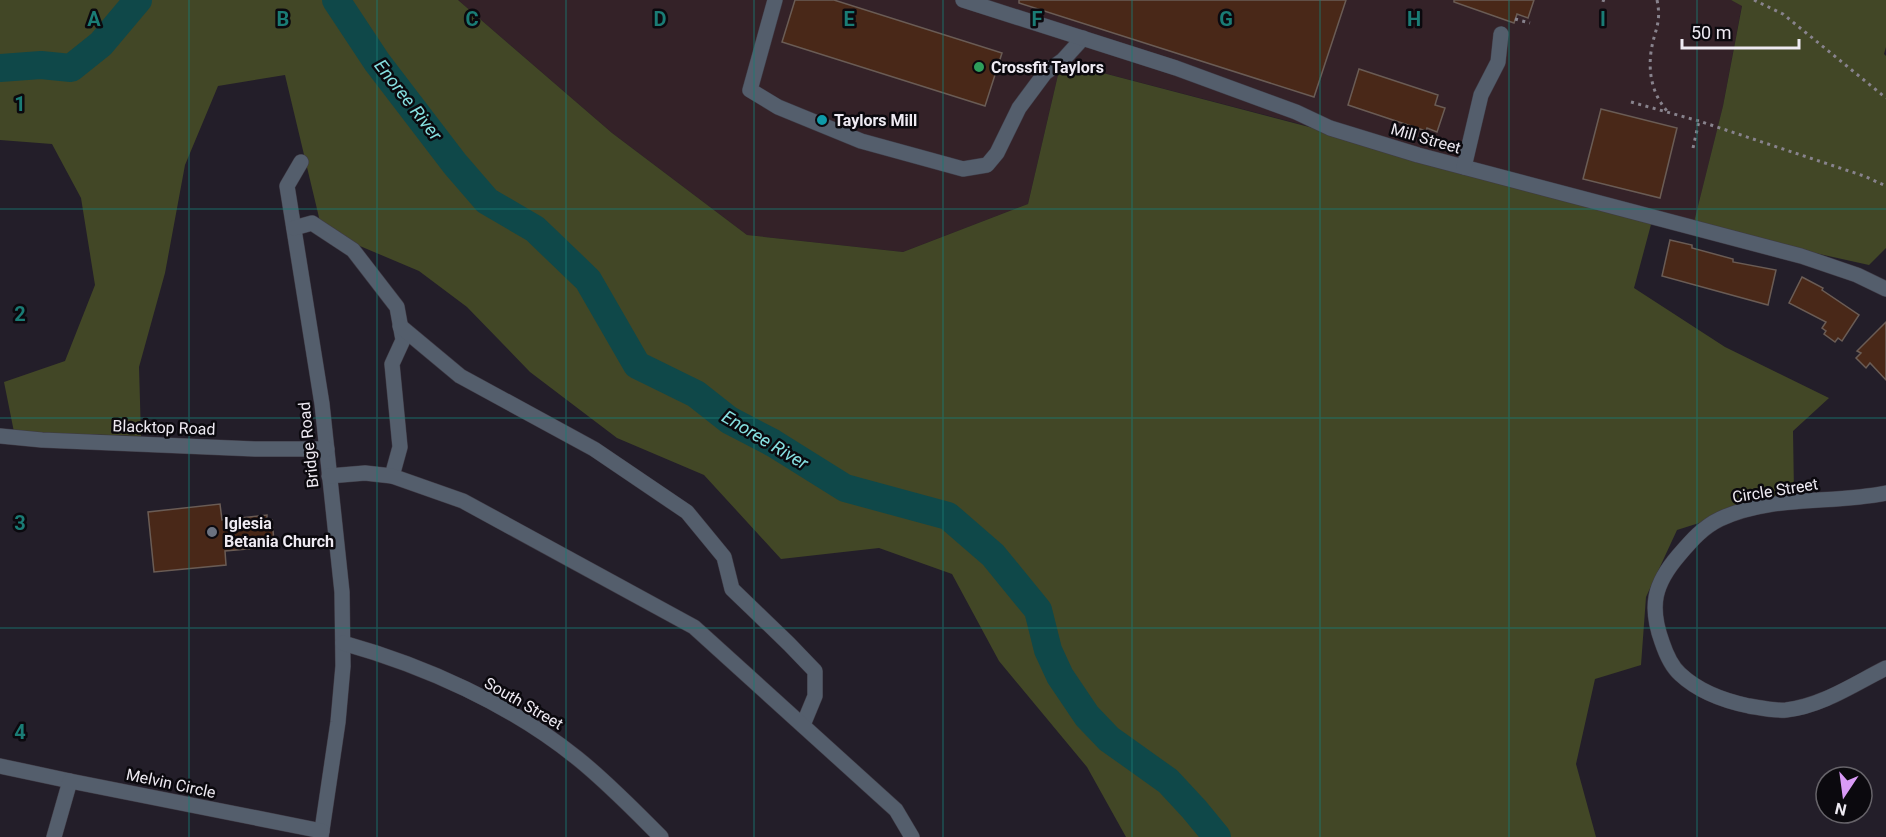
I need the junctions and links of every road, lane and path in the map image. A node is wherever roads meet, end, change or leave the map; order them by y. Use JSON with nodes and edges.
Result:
{"nodes":[{"id":1,"x":775,"y":0,"type":"edge"},
{"id":2,"x":963,"y":0,"type":"edge"},
{"id":3,"x":1602,"y":0,"type":"edge"},
{"id":4,"x":1657,"y":0,"type":"edge"},
{"id":5,"x":1754,"y":0,"type":"edge"},
{"id":6,"x":1608,"y":2,"type":"dead end"},
{"id":7,"x":1515,"y":19,"type":"dead end"},
{"id":8,"x":1530,"y":23,"type":"dead end"},
{"id":9,"x":1501,"y":34,"type":"dead end"},
{"id":10,"x":1083,"y":38,"type":"junction"},
{"id":11,"x":1886,"y":98,"type":"edge"},
{"id":12,"x":1631,"y":102,"type":"dead end"},
{"id":13,"x":1668,"y":113,"type":"junction"},
{"id":14,"x":1699,"y":121,"type":"junction"},
{"id":15,"x":1693,"y":148,"type":"dead end"},
{"id":16,"x":301,"y":162,"type":"dead end"},
{"id":17,"x":1464,"y":167,"type":"junction"},
{"id":18,"x":1886,"y":186,"type":"edge"},
{"id":19,"x":294,"y":228,"type":"junction"},
{"id":20,"x":1886,"y":289,"type":"edge"},
{"id":21,"x":400,"y":326,"type":"junction"},
{"id":22,"x":0,"y":436,"type":"edge"},
{"id":23,"x":327,"y":449,"type":"junction"},
{"id":24,"x":392,"y":476,"type":"junction"},
{"id":25,"x":328,"y":477,"type":"junction"},
{"id":26,"x":1886,"y":493,"type":"edge"},
{"id":27,"x":343,"y":643,"type":"junction"},
{"id":28,"x":1886,"y":668,"type":"edge"},
{"id":29,"x":802,"y":725,"type":"junction"},
{"id":30,"x":0,"y":766,"type":"edge"},
{"id":31,"x":70,"y":781,"type":"junction"},
{"id":32,"x":322,"y":834,"type":"edge"},
{"id":33,"x":54,"y":837,"type":"edge"},
{"id":34,"x":661,"y":837,"type":"edge"},
{"id":35,"x":912,"y":837,"type":"edge"}],
"edges":[{"from":1,"to":10,"type":"street"},
{"from":2,"to":10,"type":"street","name":"Mill Street"},
{"from":3,"to":6,"type":"path"},
{"from":4,"to":13,"type":"path"},
{"from":5,"to":11,"type":"path"},
{"from":7,"to":8,"type":"path"},
{"from":9,"to":17,"type":"street"},
{"from":10,"to":17,"type":"street","name":"Mill Street"},
{"from":12,"to":13,"type":"path"},
{"from":13,"to":14,"type":"path"},
{"from":14,"to":15,"type":"path"},
{"from":14,"to":18,"type":"path"},
{"from":16,"to":19,"type":"street","name":"Bridge Road"},
{"from":17,"to":20,"type":"street","name":"Mill Street"},
{"from":19,"to":21,"type":"street"},
{"from":19,"to":23,"type":"street","name":"Bridge Road"},
{"from":21,"to":24,"type":"street"},
{"from":21,"to":29,"type":"street"},
{"from":22,"to":23,"type":"street","name":"Blacktop Road"},
{"from":23,"to":25,"type":"street","name":"Bridge Road"},
{"from":24,"to":25,"type":"street"},
{"from":24,"to":29,"type":"street"},
{"from":25,"to":27,"type":"street","name":"Bridge Road"},
{"from":26,"to":28,"type":"street","name":"Circle Street"},
{"from":27,"to":32,"type":"street","name":"Bridge Road"},
{"from":27,"to":34,"type":"street","name":"South Street"},
{"from":29,"to":35,"type":"street"},
{"from":30,"to":31,"type":"street","name":"Melvin Circle"},
{"from":31,"to":32,"type":"street","name":"Melvin Circle"},
{"from":31,"to":33,"type":"street"}]}
